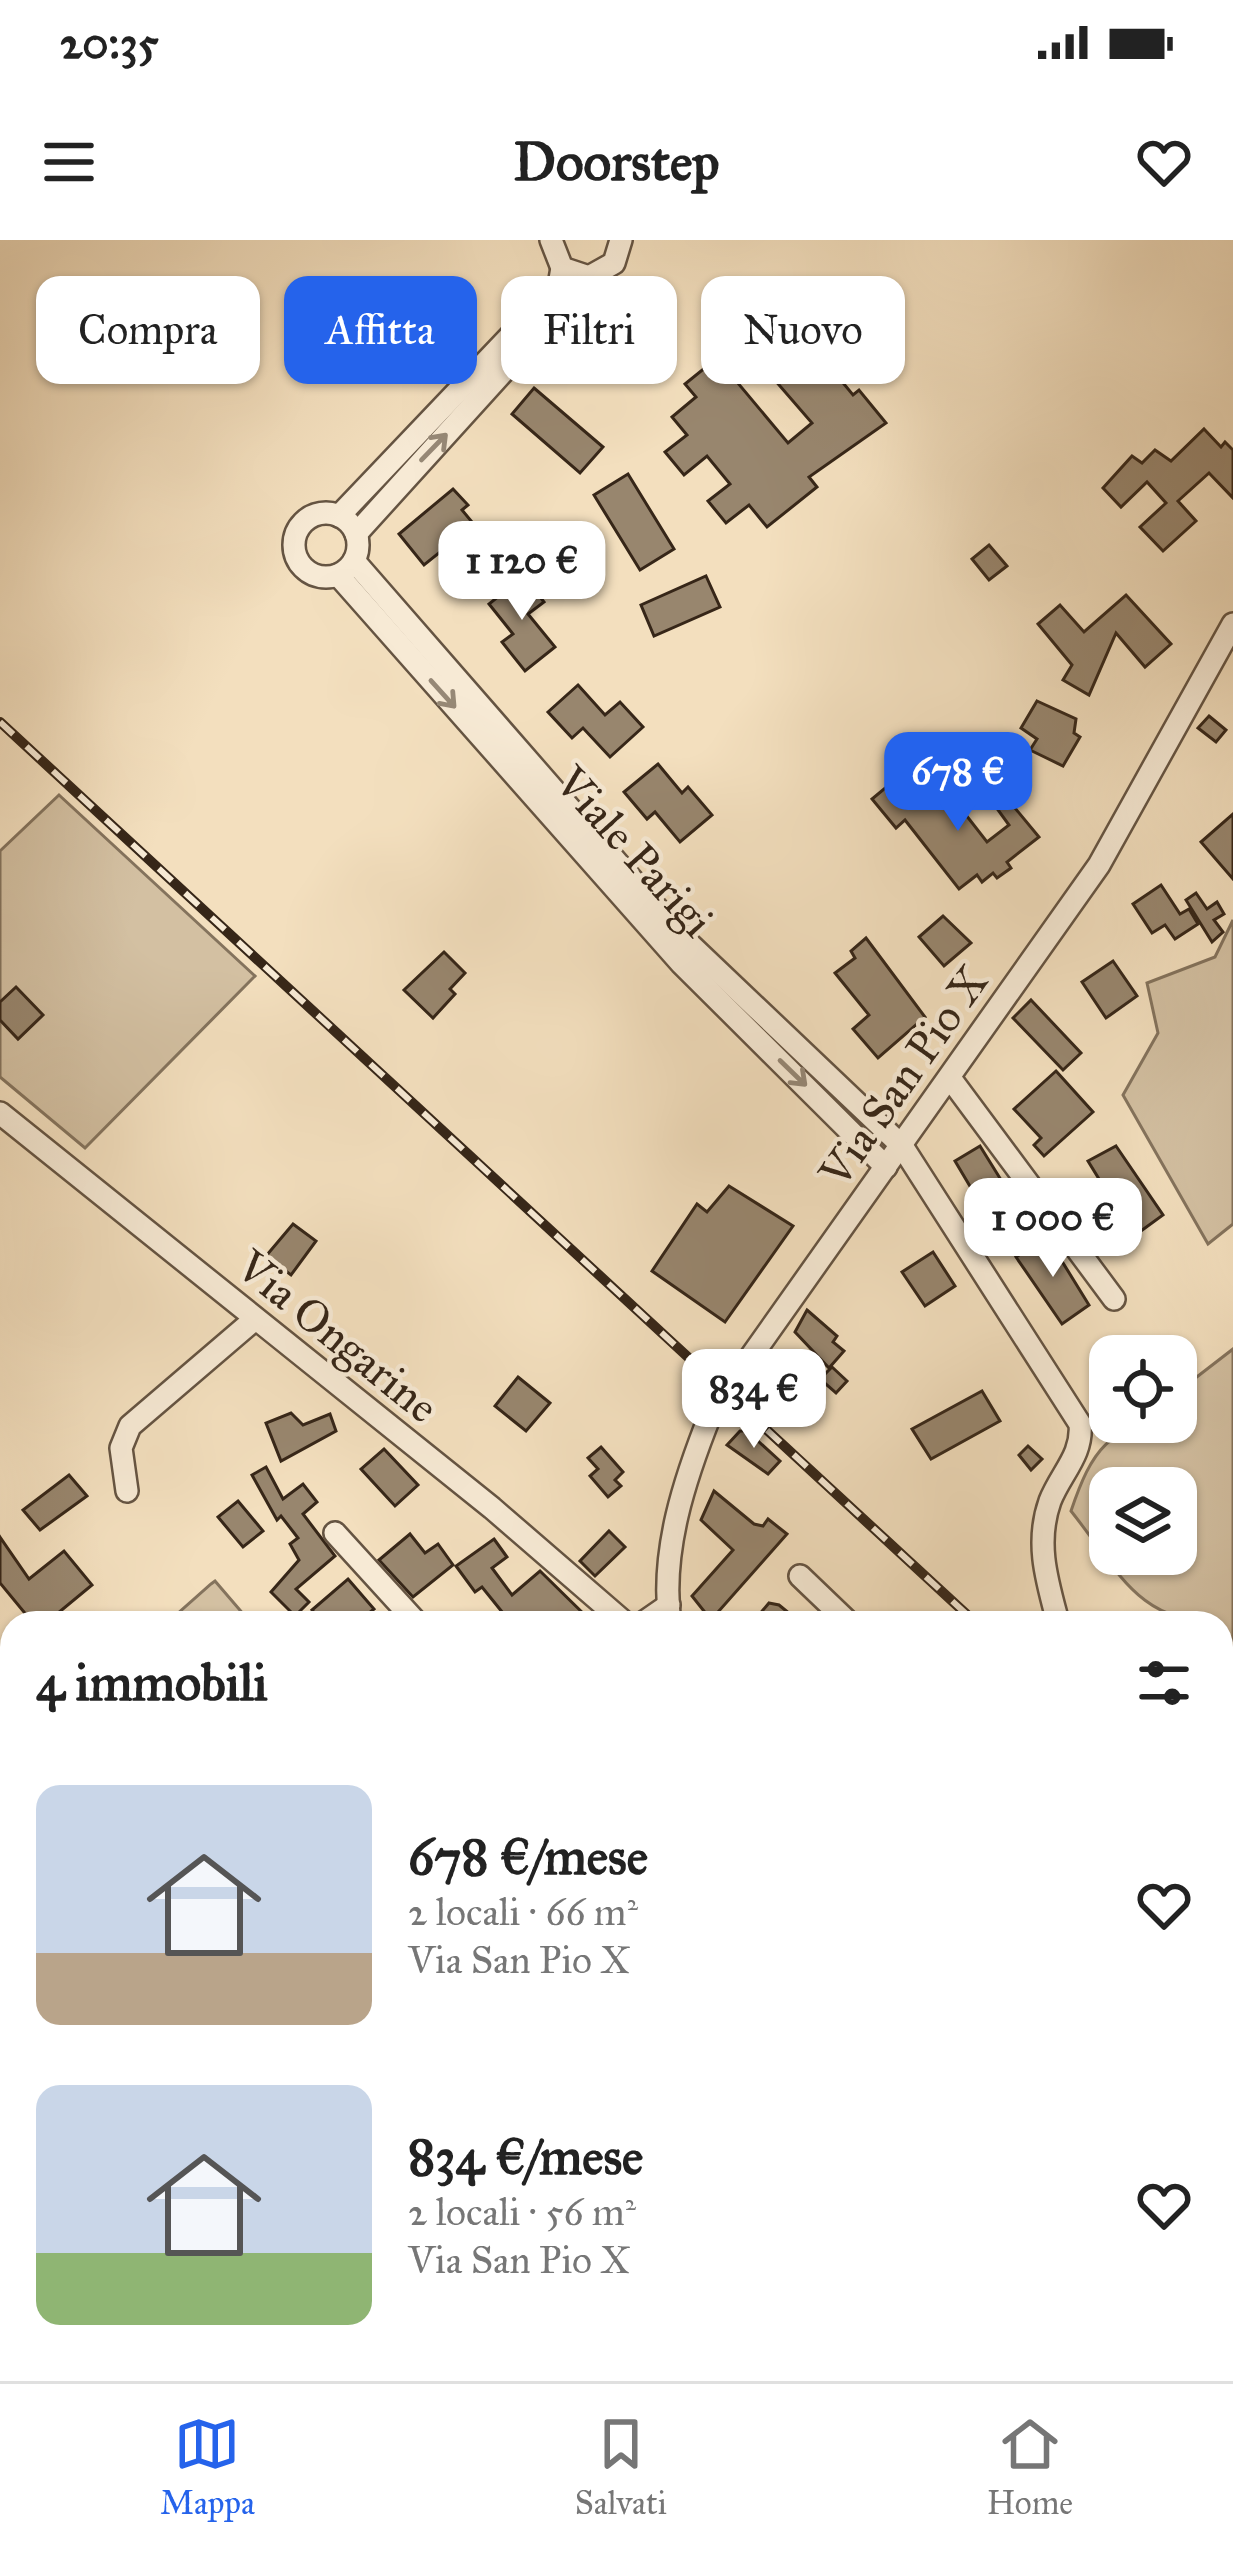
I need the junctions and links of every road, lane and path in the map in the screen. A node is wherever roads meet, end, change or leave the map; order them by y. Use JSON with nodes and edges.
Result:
{"nodes":[{"id":1,"x":551,"y":240,"type":"edge"},
{"id":2,"x":621,"y":240,"type":"edge"},
{"id":3,"x":562,"y":268,"type":"junction"},
{"id":4,"x":586,"y":276,"type":"edge"},
{"id":5,"x":591,"y":276,"type":"edge"},
{"id":6,"x":501,"y":374,"type":"edge"},
{"id":7,"x":339,"y":516,"type":"junction"},
{"id":8,"x":356,"y":534,"type":"junction"},
{"id":9,"x":346,"y":568,"type":"junction"},
{"id":10,"x":1233,"y":624,"type":"edge"},
{"id":11,"x":950,"y":1078,"type":"junction"},
{"id":12,"x":0,"y":1113,"type":"edge"},
{"id":13,"x":902,"y":1146,"type":"junction"},
{"id":14,"x":886,"y":1167,"type":"junction"},
{"id":15,"x":1114,"y":1299,"type":"dead end"},
{"id":16,"x":254,"y":1318,"type":"junction"},
{"id":17,"x":127,"y":1491,"type":"dead end"},
{"id":18,"x":335,"y":1533,"type":"dead end"},
{"id":19,"x":800,"y":1576,"type":"dead end"},
{"id":20,"x":669,"y":1603,"type":"edge"},
{"id":21,"x":406,"y":1611,"type":"edge"},
{"id":22,"x":611,"y":1611,"type":"edge"},
{"id":23,"x":836,"y":1611,"type":"edge"},
{"id":24,"x":1055,"y":1611,"type":"edge"}],
"edges":[{"from":1,"to":3,"type":"street"},
{"from":2,"to":5,"type":"street"},
{"from":3,"to":4,"type":"street"},
{"from":3,"to":7,"type":"street"},
{"from":8,"to":6,"type":"street","one_way":true},
{"from":7,"to":8,"type":"street"},
{"from":7,"to":9,"type":"street","name":"Viale Parigi"},
{"from":8,"to":9,"type":"street"},
{"from":9,"to":13,"type":"street","name":"Viale Parigi"},
{"from":9,"to":14,"type":"street","name":"Viale Parigi","one_way":true},
{"from":10,"to":11,"type":"street","name":"Via San Pio X"},
{"from":11,"to":13,"type":"street","name":"Via San Pio X"},
{"from":11,"to":15,"type":"street"},
{"from":12,"to":16,"type":"street","name":"Via Ongarine"},
{"from":13,"to":14,"type":"street","name":"Via San Pio X"},
{"from":13,"to":24,"type":"street","name":"Viale Parigi"},
{"from":14,"to":20,"type":"street","name":"Via San Pio X"},
{"from":16,"to":17,"type":"street"},
{"from":16,"to":22,"type":"street","name":"Via Ongarine"},
{"from":18,"to":21,"type":"street"},
{"from":19,"to":23,"type":"street"}]}
